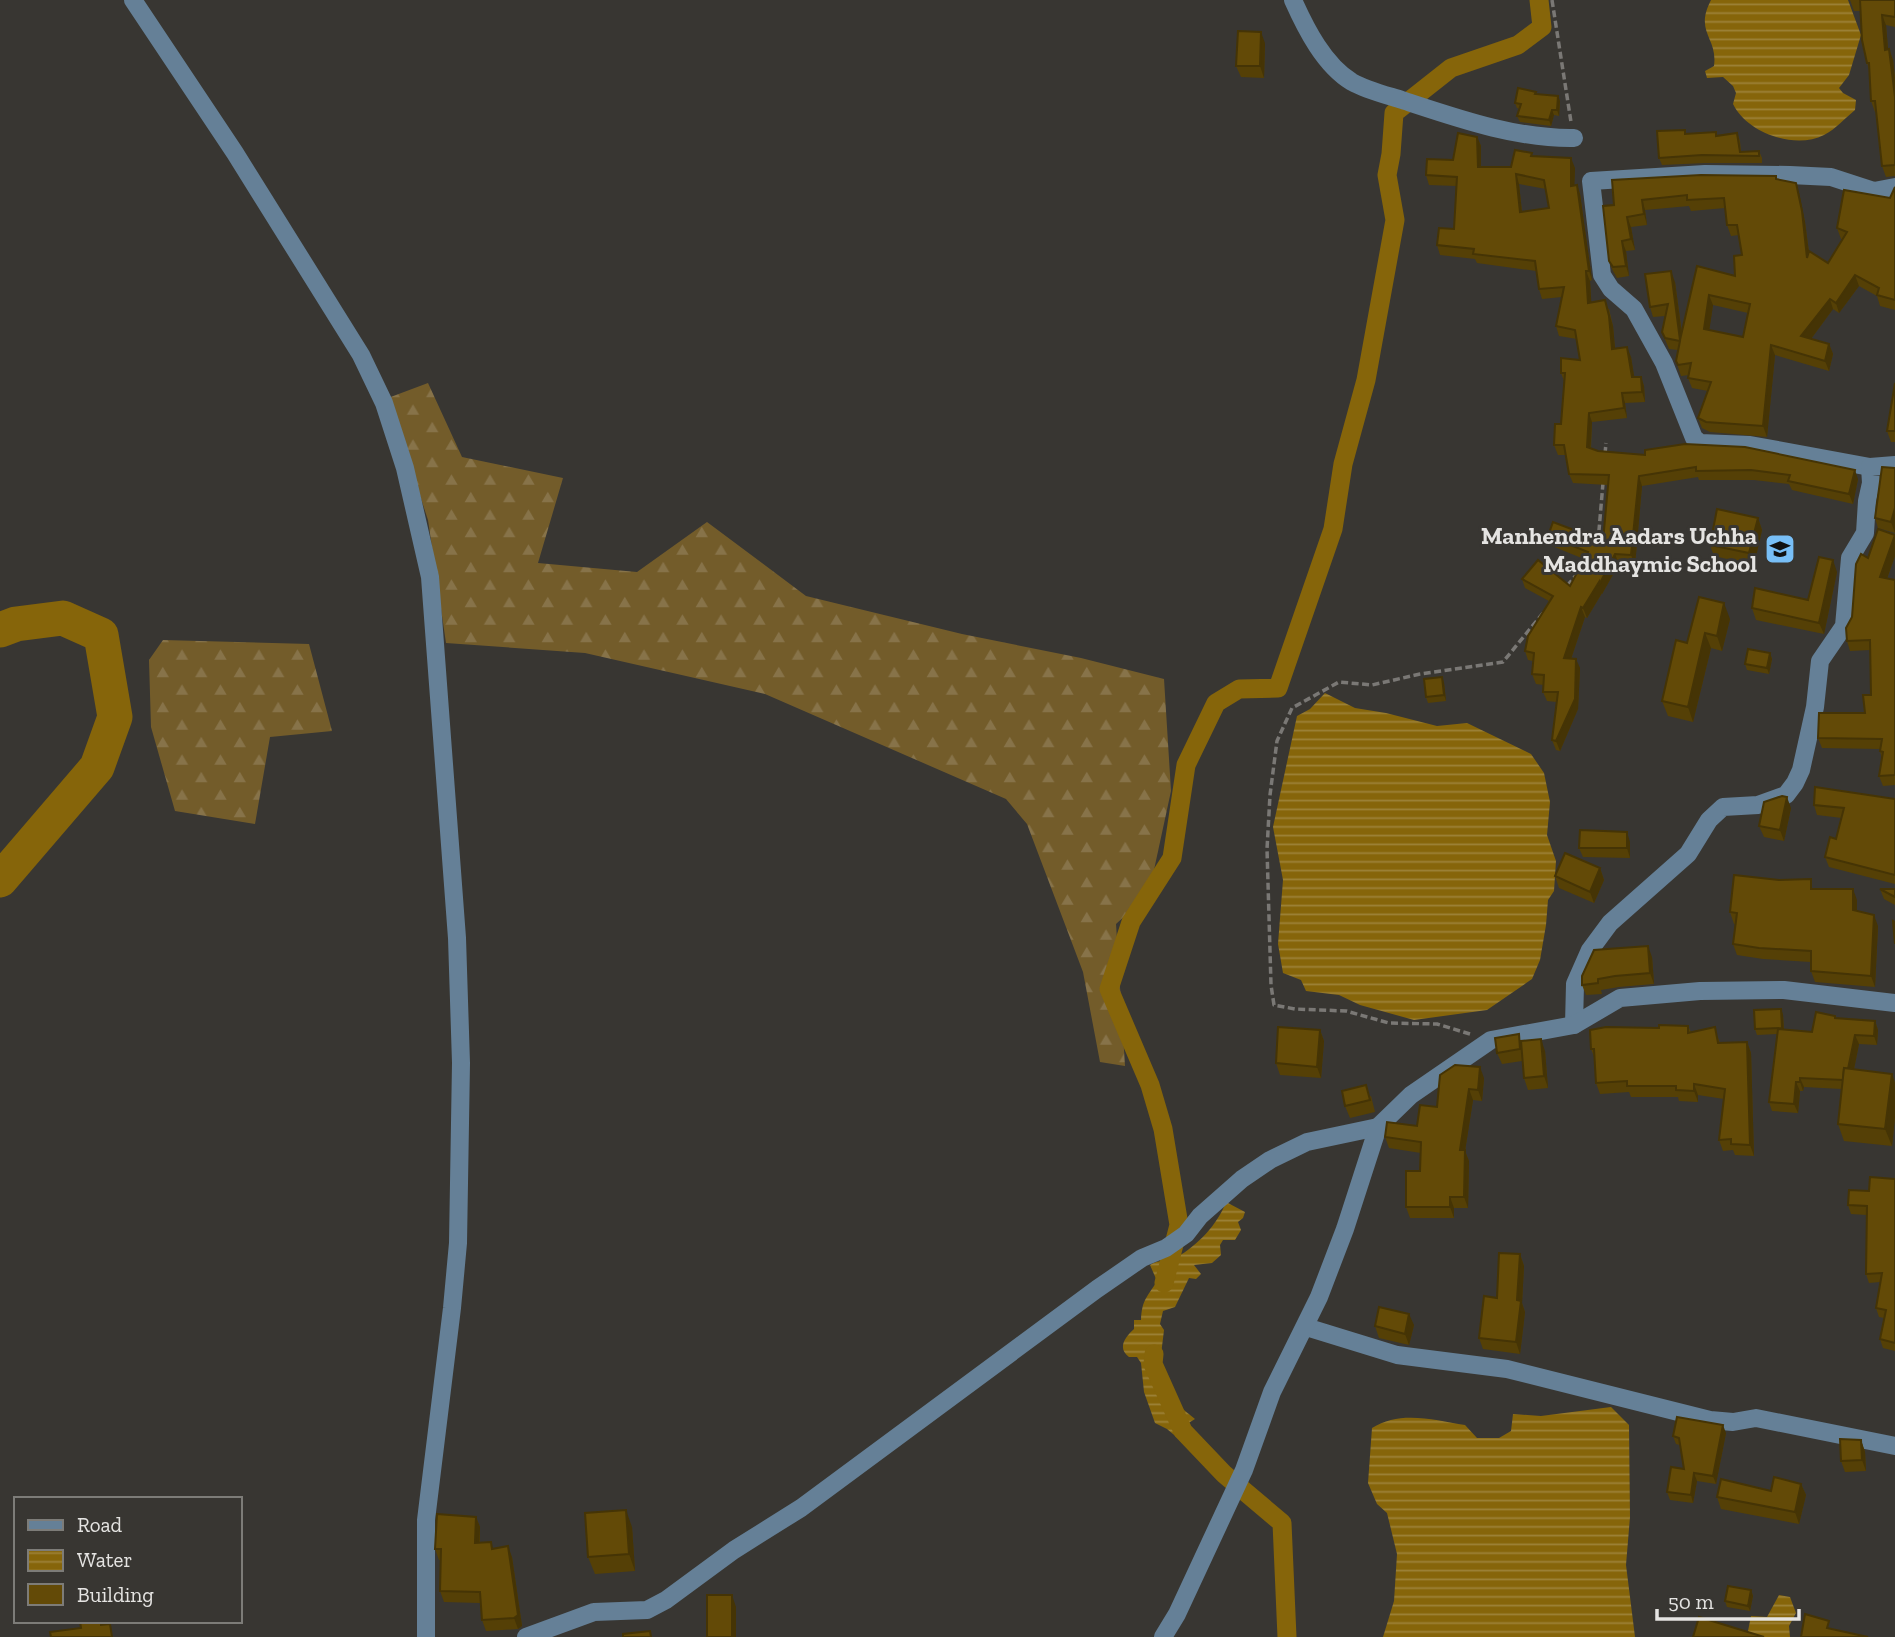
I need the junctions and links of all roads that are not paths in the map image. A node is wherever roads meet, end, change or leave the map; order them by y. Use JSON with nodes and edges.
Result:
{"nodes":[{"id":1,"x":134,"y":0,"type":"edge"},
{"id":2,"x":1293,"y":0,"type":"edge"},
{"id":3,"x":1574,"y":138,"type":"road end"},
{"id":4,"x":1895,"y":187,"type":"edge"},
{"id":5,"x":1895,"y":465,"type":"edge"},
{"id":6,"x":1870,"y":467,"type":"junction"},
{"id":7,"x":1895,"y":1003,"type":"edge"},
{"id":8,"x":1574,"y":1025,"type":"junction"},
{"id":9,"x":1378,"y":1127,"type":"junction"},
{"id":10,"x":1306,"y":1327,"type":"junction"},
{"id":11,"x":1895,"y":1446,"type":"edge"},
{"id":12,"x":426,"y":1637,"type":"edge"},
{"id":13,"x":526,"y":1637,"type":"edge"},
{"id":14,"x":1163,"y":1637,"type":"edge"}],
"edges":[{"from":1,"to":12,"type":"street"},
{"from":2,"to":3,"type":"street"},
{"from":4,"to":6,"type":"street"},
{"from":5,"to":6,"type":"street"},
{"from":6,"to":8,"type":"street"},
{"from":7,"to":8,"type":"street"},
{"from":8,"to":9,"type":"street"},
{"from":9,"to":10,"type":"street"},
{"from":9,"to":13,"type":"street"},
{"from":10,"to":11,"type":"street"},
{"from":10,"to":14,"type":"street"}]}
